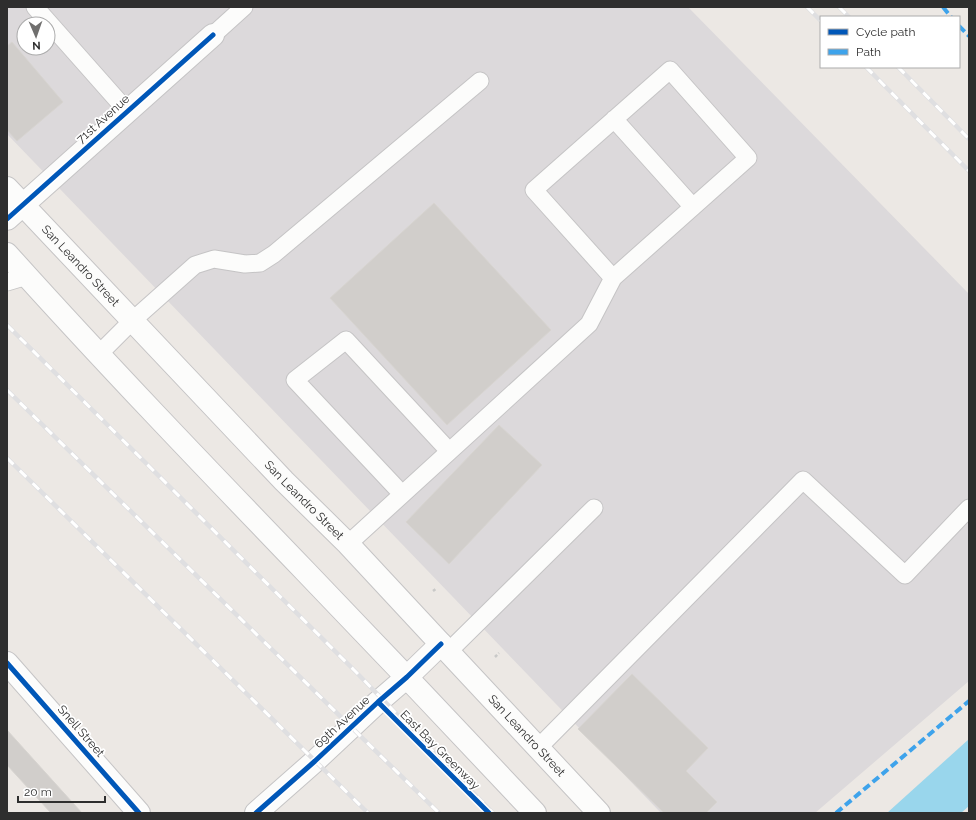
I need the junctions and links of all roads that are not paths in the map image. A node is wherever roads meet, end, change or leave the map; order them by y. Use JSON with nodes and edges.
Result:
{"nodes":[{"id":1,"x":35,"y":7,"type":"edge"},
{"id":2,"x":244,"y":7,"type":"edge"},
{"id":3,"x":212,"y":35,"type":"joint"},
{"id":4,"x":480,"y":81,"type":"dead end"},
{"id":5,"x":126,"y":111,"type":"junction"},
{"id":6,"x":614,"y":119,"type":"junction"},
{"id":7,"x":7,"y":188,"type":"edge"},
{"id":8,"x":693,"y":207,"type":"junction"},
{"id":9,"x":15,"y":212,"type":"edge"},
{"id":10,"x":7,"y":254,"type":"edge"},
{"id":11,"x":612,"y":278,"type":"junction"},
{"id":12,"x":17,"y":279,"type":"edge"},
{"id":13,"x":132,"y":321,"type":"junction"},
{"id":14,"x":99,"y":354,"type":"junction"},
{"id":15,"x":449,"y":451,"type":"junction"},
{"id":16,"x":402,"y":494,"type":"junction"},
{"id":17,"x":594,"y":508,"type":"dead end"},
{"id":18,"x":969,"y":508,"type":"edge"},
{"id":19,"x":348,"y":544,"type":"junction"},
{"id":20,"x":444,"y":648,"type":"junction"},
{"id":21,"x":7,"y":663,"type":"edge"},
{"id":22,"x":407,"y":677,"type":"junction"},
{"id":23,"x":538,"y":748,"type":"junction"},
{"id":24,"x":139,"y":813,"type":"edge"},
{"id":25,"x":256,"y":813,"type":"edge"},
{"id":26,"x":535,"y":813,"type":"edge"},
{"id":27,"x":599,"y":813,"type":"edge"}],
"edges":[{"from":1,"to":5,"type":"lane"},
{"from":2,"to":3,"type":"lane","name":"71st Avenue"},
{"from":3,"to":5,"type":"main road","name":"71st Avenue"},
{"from":4,"to":13,"type":"lane"},
{"from":5,"to":9,"type":"main road","name":"71st Avenue"},
{"from":6,"to":8,"type":"lane"},
{"from":6,"to":8,"type":"lane"},
{"from":6,"to":11,"type":"lane"},
{"from":7,"to":9,"type":"main road","name":"San Leandro Street"},
{"from":8,"to":11,"type":"lane"},
{"from":9,"to":13,"type":"main road","name":"San Leandro Street"},
{"from":10,"to":12,"type":"main road"},
{"from":11,"to":15,"type":"lane"},
{"from":12,"to":14,"type":"main road"},
{"from":13,"to":14,"type":"lane"},
{"from":13,"to":19,"type":"main road","name":"San Leandro Street"},
{"from":14,"to":22,"type":"main road"},
{"from":15,"to":16,"type":"lane"},
{"from":15,"to":16,"type":"lane"},
{"from":16,"to":19,"type":"lane"},
{"from":17,"to":20,"type":"lane"},
{"from":18,"to":23,"type":"lane"},
{"from":19,"to":20,"type":"main road","name":"San Leandro Street"},
{"from":20,"to":22,"type":"main road","name":"69th Avenue"},
{"from":20,"to":23,"type":"main road","name":"San Leandro Street"},
{"from":21,"to":24,"type":"main road","name":"Snell Street"},
{"from":22,"to":25,"type":"main road","name":"69th Avenue"},
{"from":22,"to":26,"type":"main road"},
{"from":23,"to":27,"type":"main road","name":"San Leandro Street"}]}
